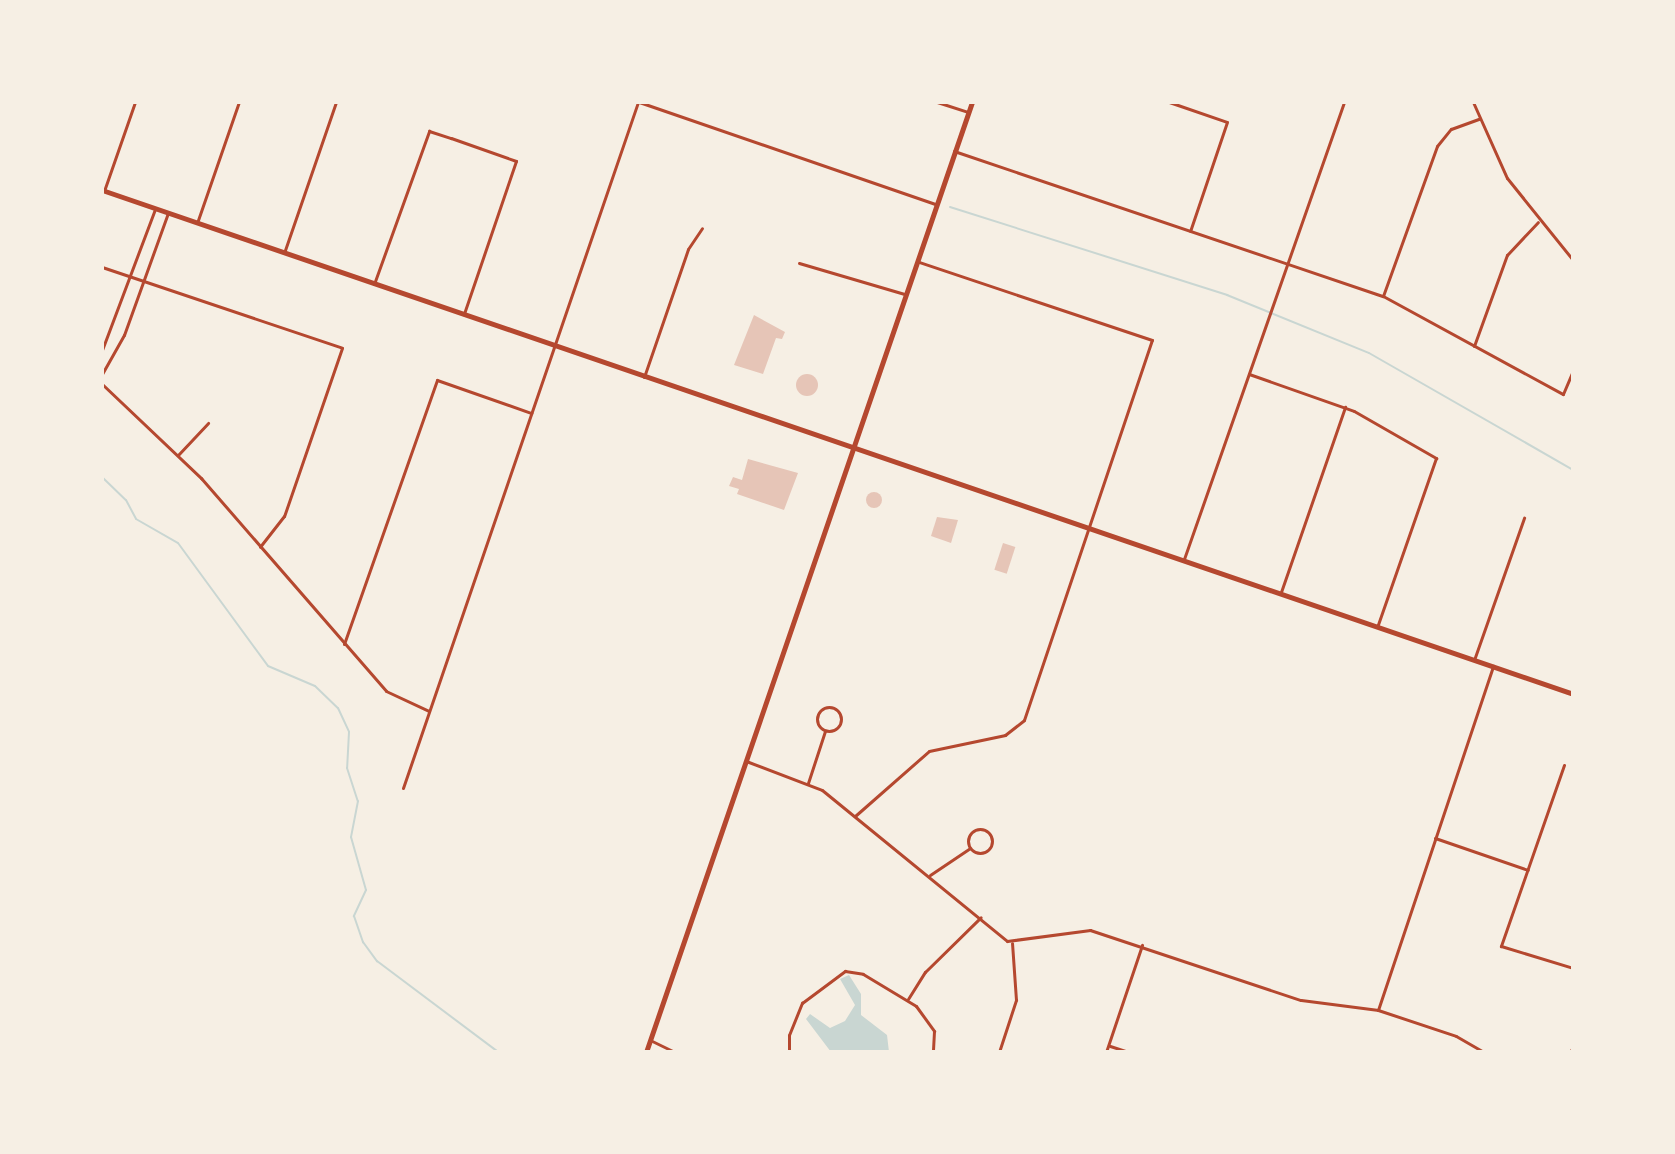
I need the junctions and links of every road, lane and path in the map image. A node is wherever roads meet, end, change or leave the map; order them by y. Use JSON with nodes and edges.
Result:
{"nodes":[{"id":1,"x":135,"y":102,"type":"edge"},
{"id":2,"x":239,"y":102,"type":"edge"},
{"id":3,"x":336,"y":102,"type":"edge"},
{"id":4,"x":638,"y":102,"type":"edge"},
{"id":5,"x":937,"y":102,"type":"edge"},
{"id":6,"x":972,"y":102,"type":"edge"},
{"id":7,"x":1169,"y":102,"type":"edge"},
{"id":8,"x":1344,"y":102,"type":"edge"},
{"id":9,"x":1473,"y":102,"type":"edge"},
{"id":10,"x":968,"y":112,"type":"junction"},
{"id":11,"x":1479,"y":119,"type":"junction"},
{"id":12,"x":954,"y":151,"type":"junction"},
{"id":13,"x":103,"y":191,"type":"edge"},
{"id":14,"x":936,"y":204,"type":"junction"},
{"id":15,"x":155,"y":209,"type":"junction"},
{"id":16,"x":168,"y":213,"type":"junction"},
{"id":17,"x":1538,"y":222,"type":"junction"},
{"id":18,"x":197,"y":223,"type":"junction"},
{"id":19,"x":702,"y":228,"type":"dead end"},
{"id":20,"x":1190,"y":231,"type":"junction"},
{"id":21,"x":284,"y":253,"type":"junction"},
{"id":22,"x":916,"y":260,"type":"junction"},
{"id":23,"x":1573,"y":260,"type":"edge"},
{"id":24,"x":799,"y":263,"type":"dead end"},
{"id":25,"x":1287,"y":264,"type":"junction"},
{"id":26,"x":102,"y":267,"type":"edge"},
{"id":27,"x":132,"y":277,"type":"junction"},
{"id":28,"x":144,"y":282,"type":"junction"},
{"id":29,"x":374,"y":284,"type":"junction"},
{"id":30,"x":904,"y":294,"type":"junction"},
{"id":31,"x":1383,"y":296,"type":"junction"},
{"id":32,"x":464,"y":314,"type":"junction"},
{"id":33,"x":554,"y":346,"type":"junction"},
{"id":34,"x":1474,"y":346,"type":"junction"},
{"id":35,"x":102,"y":350,"type":"edge"},
{"id":36,"x":1573,"y":370,"type":"edge"},
{"id":37,"x":1249,"y":373,"type":"junction"},
{"id":38,"x":102,"y":374,"type":"edge"},
{"id":39,"x":644,"y":377,"type":"junction"},
{"id":40,"x":102,"y":384,"type":"edge"},
{"id":41,"x":1345,"y":407,"type":"junction"},
{"id":42,"x":531,"y":413,"type":"junction"},
{"id":43,"x":208,"y":423,"type":"dead end"},
{"id":44,"x":850,"y":448,"type":"junction"},
{"id":45,"x":178,"y":455,"type":"junction"},
{"id":46,"x":1524,"y":518,"type":"dead end"},
{"id":47,"x":1088,"y":529,"type":"junction"},
{"id":48,"x":260,"y":547,"type":"junction"},
{"id":49,"x":1184,"y":561,"type":"junction"},
{"id":50,"x":1280,"y":594,"type":"junction"},
{"id":51,"x":1377,"y":627,"type":"junction"},
{"id":52,"x":344,"y":644,"type":"junction"},
{"id":53,"x":1474,"y":660,"type":"junction"},
{"id":54,"x":1493,"y":666,"type":"junction"},
{"id":55,"x":1572,"y":691,"type":"edge"},
{"id":56,"x":429,"y":711,"type":"junction"},
{"id":57,"x":825,"y":731,"type":"junction"},
{"id":58,"x":744,"y":761,"type":"junction"},
{"id":59,"x":1564,"y":765,"type":"dead end"},
{"id":60,"x":808,"y":783,"type":"junction"},
{"id":61,"x":403,"y":788,"type":"dead end"},
{"id":62,"x":855,"y":816,"type":"junction"},
{"id":63,"x":1435,"y":838,"type":"junction"},
{"id":64,"x":970,"y":848,"type":"junction"},
{"id":65,"x":1528,"y":870,"type":"junction"},
{"id":66,"x":929,"y":875,"type":"junction"},
{"id":67,"x":981,"y":917,"type":"junction"},
{"id":68,"x":1012,"y":943,"type":"junction"},
{"id":69,"x":1142,"y":945,"type":"junction"},
{"id":70,"x":1573,"y":968,"type":"edge"},
{"id":71,"x":908,"y":999,"type":"junction"},
{"id":72,"x":1378,"y":1010,"type":"junction"},
{"id":73,"x":650,"y":1040,"type":"junction"},
{"id":74,"x":1108,"y":1045,"type":"junction"},
{"id":75,"x":1573,"y":1047,"type":"edge"},
{"id":76,"x":646,"y":1052,"type":"edge"},
{"id":77,"x":675,"y":1052,"type":"edge"},
{"id":78,"x":716,"y":1052,"type":"edge"},
{"id":79,"x":729,"y":1052,"type":"edge"},
{"id":80,"x":789,"y":1052,"type":"edge"},
{"id":81,"x":933,"y":1052,"type":"edge"},
{"id":82,"x":999,"y":1052,"type":"edge"},
{"id":83,"x":1106,"y":1052,"type":"edge"},
{"id":84,"x":1129,"y":1052,"type":"edge"},
{"id":85,"x":1484,"y":1052,"type":"edge"},
{"id":86,"x":1570,"y":1052,"type":"edge"}],
"edges":[{"from":1,"to":13,"type":"street"},
{"from":2,"to":18,"type":"street"},
{"from":3,"to":21,"type":"street"},
{"from":4,"to":14,"type":"street"},
{"from":4,"to":33,"type":"street"},
{"from":5,"to":10,"type":"street"},
{"from":6,"to":10,"type":"main road"},
{"from":7,"to":20,"type":"street"},
{"from":8,"to":25,"type":"street"},
{"from":9,"to":11,"type":"street"},
{"from":10,"to":12,"type":"main road"},
{"from":11,"to":17,"type":"street"},
{"from":11,"to":31,"type":"street"},
{"from":12,"to":14,"type":"main road"},
{"from":12,"to":20,"type":"street"},
{"from":13,"to":15,"type":"main road"},
{"from":14,"to":22,"type":"main road"},
{"from":15,"to":16,"type":"main road"},
{"from":15,"to":27,"type":"street"},
{"from":16,"to":18,"type":"main road"},
{"from":16,"to":28,"type":"street"},
{"from":17,"to":23,"type":"street"},
{"from":17,"to":34,"type":"street"},
{"from":18,"to":21,"type":"main road"},
{"from":19,"to":39,"type":"street"},
{"from":20,"to":25,"type":"street"},
{"from":21,"to":29,"type":"main road"},
{"from":22,"to":30,"type":"main road"},
{"from":22,"to":47,"type":"street"},
{"from":24,"to":30,"type":"street"},
{"from":25,"to":31,"type":"street"},
{"from":25,"to":37,"type":"street"},
{"from":26,"to":27,"type":"street"},
{"from":27,"to":28,"type":"street"},
{"from":27,"to":35,"type":"street"},
{"from":28,"to":38,"type":"street"},
{"from":28,"to":48,"type":"street"},
{"from":29,"to":32,"type":"main road"},
{"from":29,"to":32,"type":"street"},
{"from":30,"to":44,"type":"main road"},
{"from":31,"to":34,"type":"street"},
{"from":32,"to":33,"type":"main road"},
{"from":33,"to":39,"type":"main road"},
{"from":33,"to":42,"type":"street"},
{"from":34,"to":36,"type":"street"},
{"from":37,"to":41,"type":"street"},
{"from":37,"to":49,"type":"street"},
{"from":39,"to":44,"type":"main road"},
{"from":40,"to":45,"type":"street"},
{"from":41,"to":50,"type":"street"},
{"from":41,"to":51,"type":"street"},
{"from":42,"to":52,"type":"street"},
{"from":42,"to":56,"type":"street"},
{"from":43,"to":45,"type":"street"},
{"from":44,"to":47,"type":"main road"},
{"from":44,"to":58,"type":"main road"},
{"from":45,"to":48,"type":"street"},
{"from":46,"to":53,"type":"street"},
{"from":47,"to":49,"type":"main road"},
{"from":47,"to":62,"type":"street"},
{"from":48,"to":52,"type":"street"},
{"from":49,"to":50,"type":"main road"},
{"from":50,"to":51,"type":"main road"},
{"from":51,"to":53,"type":"main road"},
{"from":52,"to":56,"type":"street"},
{"from":53,"to":54,"type":"main road"},
{"from":54,"to":55,"type":"main road"},
{"from":54,"to":63,"type":"street"},
{"from":56,"to":61,"type":"street"},
{"from":57,"to":57,"type":"street"},
{"from":57,"to":60,"type":"street"},
{"from":58,"to":60,"type":"street"},
{"from":58,"to":73,"type":"main road"},
{"from":59,"to":65,"type":"street"},
{"from":60,"to":62,"type":"street"},
{"from":62,"to":66,"type":"street"},
{"from":63,"to":65,"type":"street"},
{"from":63,"to":72,"type":"street"},
{"from":64,"to":64,"type":"street"},
{"from":64,"to":66,"type":"street"},
{"from":65,"to":70,"type":"street"},
{"from":66,"to":67,"type":"street"},
{"from":67,"to":68,"type":"street"},
{"from":67,"to":71,"type":"street"},
{"from":68,"to":69,"type":"street"},
{"from":68,"to":82,"type":"street"},
{"from":69,"to":72,"type":"street"},
{"from":69,"to":74,"type":"street"},
{"from":71,"to":80,"type":"street"},
{"from":71,"to":81,"type":"street"},
{"from":72,"to":85,"type":"street"},
{"from":73,"to":76,"type":"main road"},
{"from":73,"to":77,"type":"street"},
{"from":74,"to":83,"type":"street"},
{"from":74,"to":84,"type":"street"},
{"from":75,"to":86,"type":"street"},
{"from":78,"to":79,"type":"street"}]}
